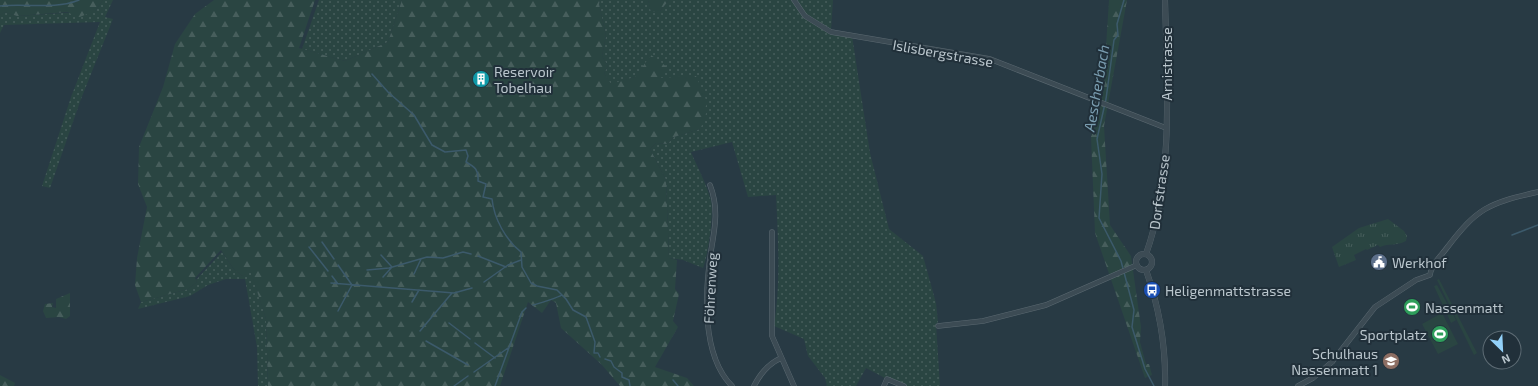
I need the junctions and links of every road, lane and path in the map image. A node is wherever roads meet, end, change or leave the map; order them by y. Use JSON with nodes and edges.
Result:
{"nodes":[{"id":1,"x":794,"y":0,"type":"edge"},
{"id":2,"x":1165,"y":0,"type":"edge"},
{"id":3,"x":1166,"y":128,"type":"junction"},
{"id":4,"x":710,"y":185,"type":"dead end"},
{"id":5,"x":1538,"y":192,"type":"edge"},
{"id":6,"x":772,"y":232,"type":"dead end"},
{"id":7,"x":1146,"y":254,"type":"junction"},
{"id":8,"x":1137,"y":265,"type":"junction"},
{"id":9,"x":1146,"y":270,"type":"junction"},
{"id":10,"x":938,"y":326,"type":"dead end"},
{"id":11,"x":781,"y":358,"type":"junction"},
{"id":12,"x":732,"y":386,"type":"edge"},
{"id":13,"x":754,"y":386,"type":"edge"},
{"id":14,"x":794,"y":386,"type":"edge"},
{"id":15,"x":884,"y":386,"type":"edge"},
{"id":16,"x":904,"y":386,"type":"edge"},
{"id":17,"x":1165,"y":386,"type":"edge"},
{"id":18,"x":1298,"y":386,"type":"edge"}],
"edges":[{"from":1,"to":3,"type":"street","name":"Islisbergstrasse"},
{"from":2,"to":3,"type":"street","name":"Arnistrasse"},
{"from":3,"to":7,"type":"street","name":"Dorfstrasse"},
{"from":4,"to":12,"type":"street","name":"Föhrenweg"},
{"from":5,"to":18,"type":"street"},
{"from":6,"to":11,"type":"street"},
{"from":7,"to":8,"type":"street"},
{"from":7,"to":9,"type":"street"},
{"from":8,"to":9,"type":"street"},
{"from":8,"to":10,"type":"street"},
{"from":9,"to":17,"type":"street"},
{"from":11,"to":13,"type":"street"},
{"from":11,"to":14,"type":"street"},
{"from":15,"to":16,"type":"street"}]}
